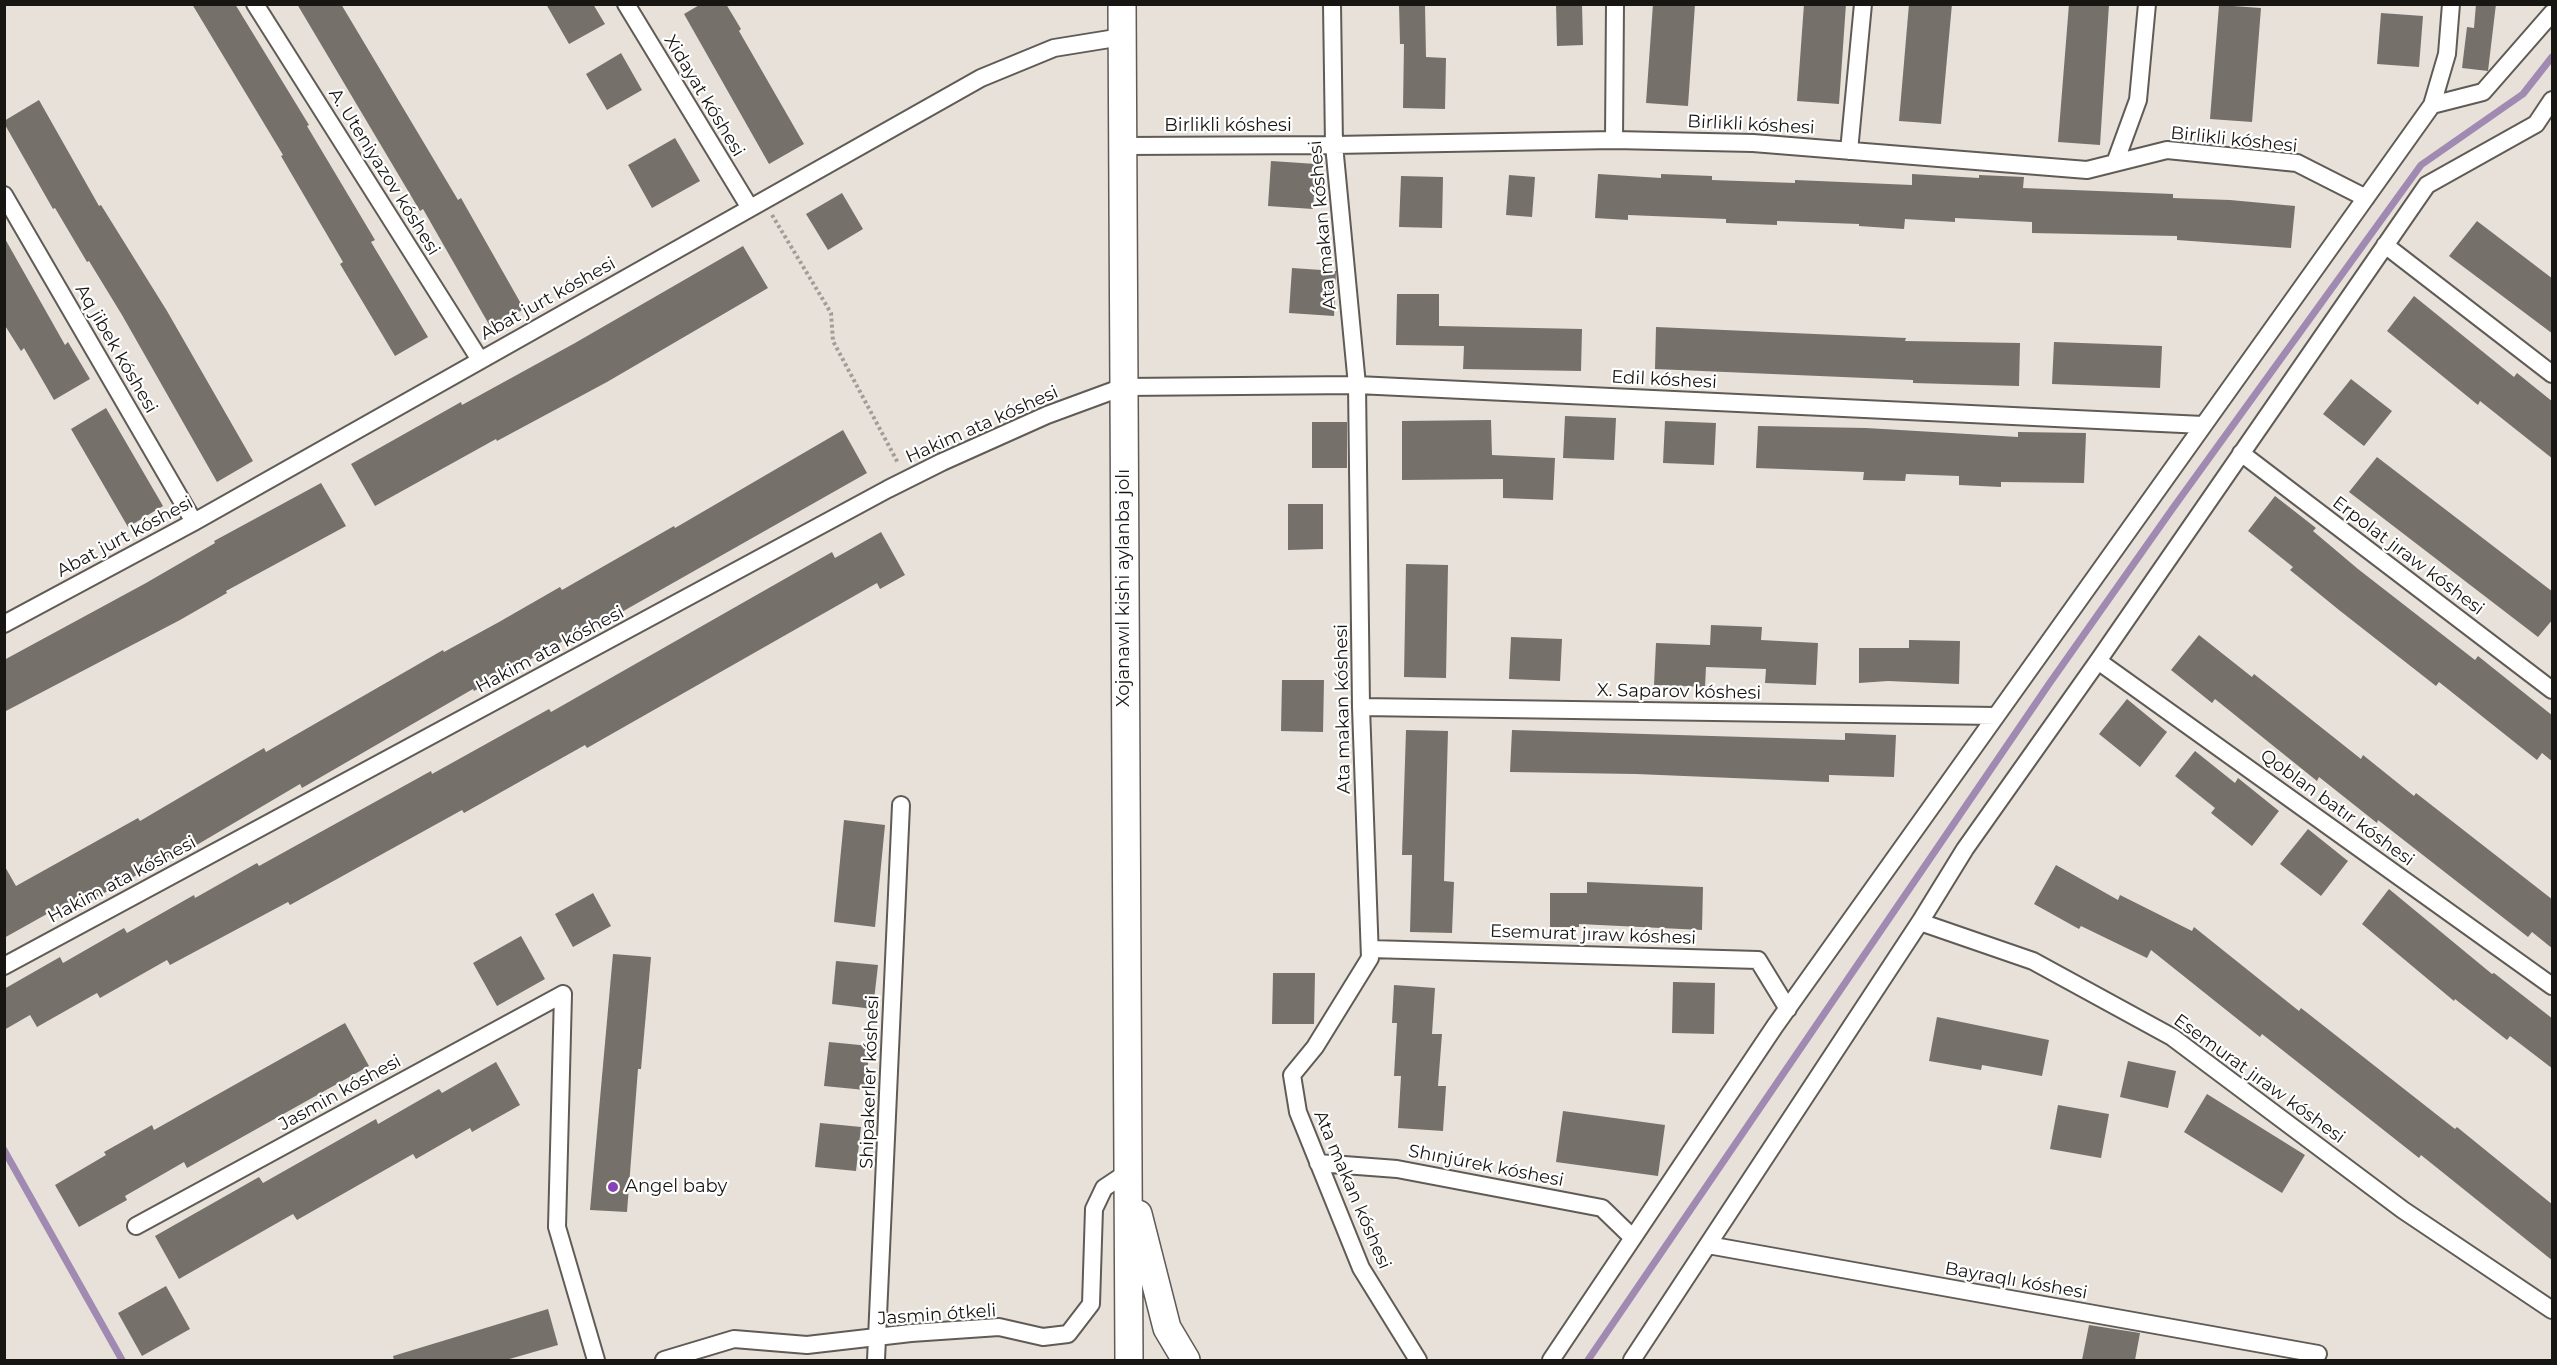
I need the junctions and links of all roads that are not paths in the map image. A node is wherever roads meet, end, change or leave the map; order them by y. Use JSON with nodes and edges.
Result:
{"nodes":[{"id":1,"x":255,"y":4,"type":"edge"},
{"id":2,"x":626,"y":4,"type":"edge"},
{"id":3,"x":1122,"y":4,"type":"edge"},
{"id":4,"x":1332,"y":4,"type":"edge"},
{"id":5,"x":1615,"y":4,"type":"edge"},
{"id":6,"x":1863,"y":4,"type":"edge"},
{"id":7,"x":2147,"y":4,"type":"edge"},
{"id":8,"x":2451,"y":4,"type":"edge"},
{"id":9,"x":2553,"y":13,"type":"edge"},
{"id":10,"x":1122,"y":37,"type":"junction"},
{"id":11,"x":2553,"y":100,"type":"edge"},
{"id":12,"x":2432,"y":105,"type":"junction"},
{"id":13,"x":1614,"y":140,"type":"junction"},
{"id":14,"x":1334,"y":145,"type":"junction"},
{"id":15,"x":1123,"y":146,"type":"junction"},
{"id":16,"x":1849,"y":151,"type":"junction"},
{"id":17,"x":2115,"y":163,"type":"junction"},
{"id":18,"x":4,"y":195,"type":"edge"},
{"id":19,"x":2366,"y":198,"type":"junction"},
{"id":20,"x":757,"y":204,"type":"junction"},
{"id":21,"x":2385,"y":245,"type":"junction"},
{"id":22,"x":480,"y":360,"type":"junction"},
{"id":23,"x":2553,"y":374,"type":"edge"},
{"id":24,"x":1357,"y":385,"type":"junction"},
{"id":25,"x":1123,"y":387,"type":"junction"},
{"id":26,"x":2203,"y":425,"type":"junction"},
{"id":27,"x":2241,"y":453,"type":"junction"},
{"id":28,"x":194,"y":522,"type":"junction"},
{"id":29,"x":4,"y":624,"type":"edge"},
{"id":30,"x":2098,"y":661,"type":"junction"},
{"id":31,"x":2553,"y":690,"type":"edge"},
{"id":32,"x":1361,"y":707,"type":"junction"},
{"id":33,"x":1996,"y":717,"type":"junction"},
{"id":34,"x":901,"y":805,"type":"dead end"},
{"id":35,"x":1920,"y":922,"type":"junction"},
{"id":36,"x":1370,"y":949,"type":"junction"},
{"id":37,"x":4,"y":966,"type":"edge"},
{"id":38,"x":2553,"y":986,"type":"edge"},
{"id":39,"x":1788,"y":1009,"type":"junction"},
{"id":40,"x":1318,"y":1163,"type":"junction"},
{"id":41,"x":1128,"y":1172,"type":"junction"},
{"id":42,"x":136,"y":1226,"type":"dead end"},
{"id":43,"x":1633,"y":1238,"type":"junction"},
{"id":44,"x":1708,"y":1245,"type":"junction"},
{"id":45,"x":2553,"y":1310,"type":"edge"},
{"id":46,"x":878,"y":1338,"type":"junction"},
{"id":47,"x":2318,"y":1354,"type":"dead end"},
{"id":48,"x":596,"y":1360,"type":"edge"},
{"id":49,"x":664,"y":1360,"type":"edge"},
{"id":50,"x":876,"y":1360,"type":"edge"},
{"id":51,"x":1130,"y":1360,"type":"edge"},
{"id":52,"x":1185,"y":1360,"type":"edge"},
{"id":53,"x":1418,"y":1360,"type":"edge"},
{"id":54,"x":1551,"y":1360,"type":"edge"},
{"id":55,"x":1632,"y":1360,"type":"edge"}],
"edges":[{"from":1,"to":22,"type":"street","name":"A. Uteniyazov kóshesi"},
{"from":2,"to":20,"type":"street","name":"Xidayat kóshesi"},
{"from":3,"to":10,"type":"main road","name":"Xojanawıl kishi aylanba jolı"},
{"from":4,"to":14,"type":"street","name":"Ata makan kóshesi"},
{"from":5,"to":13,"type":"street"},
{"from":6,"to":16,"type":"street"},
{"from":7,"to":17,"type":"street"},
{"from":8,"to":12,"type":"street"},
{"from":9,"to":12,"type":"street"},
{"from":10,"to":15,"type":"main road","name":"Xojanawıl kishi aylanba jolı"},
{"from":10,"to":20,"type":"street","name":"Abat jurt kóshesi"},
{"from":11,"to":21,"type":"street"},
{"from":12,"to":19,"type":"street"},
{"from":13,"to":14,"type":"street","name":"Birlikli kóshesi"},
{"from":13,"to":16,"type":"street","name":"Birlikli kóshesi"},
{"from":14,"to":15,"type":"street","name":"Birlikli kóshesi"},
{"from":14,"to":24,"type":"street","name":"Ata makan kóshesi"},
{"from":15,"to":25,"type":"main road","name":"Xojanawıl kishi aylanba jolı"},
{"from":16,"to":17,"type":"street","name":"Birlikli kóshesi"},
{"from":17,"to":19,"type":"street","name":"Birlikli kóshesi"},
{"from":18,"to":28,"type":"street","name":"Aq jibek kóshesi"},
{"from":19,"to":26,"type":"street"},
{"from":20,"to":22,"type":"street","name":"Abat jurt kóshesi"},
{"from":21,"to":23,"type":"street"},
{"from":21,"to":27,"type":"street"},
{"from":22,"to":28,"type":"street","name":"Abat jurt kóshesi"},
{"from":24,"to":25,"type":"street","name":"Edil kóshesi"},
{"from":24,"to":26,"type":"street","name":"Edil kóshesi"},
{"from":24,"to":32,"type":"street","name":"Ata makan kóshesi"},
{"from":25,"to":37,"type":"street","name":"Hakim ata kóshesi"},
{"from":25,"to":41,"type":"main road","name":"Xojanawıl kishi aylanba jolı"},
{"from":26,"to":33,"type":"street"},
{"from":27,"to":30,"type":"street"},
{"from":27,"to":31,"type":"street","name":"Erpolat jıraw kóshesi"},
{"from":28,"to":29,"type":"street","name":"Abat jurt kóshesi"},
{"from":30,"to":35,"type":"street"},
{"from":30,"to":38,"type":"street","name":"Qoblan batır kóshesi"},
{"from":32,"to":33,"type":"street","name":"X. Saparov kóshesi"},
{"from":32,"to":36,"type":"street","name":"Ata makan kóshesi"},
{"from":33,"to":39,"type":"street"},
{"from":34,"to":46,"type":"street","name":"Shipakerler kóshesi"},
{"from":35,"to":44,"type":"street"},
{"from":35,"to":45,"type":"street","name":"Esemurat jıraw kóshesi"},
{"from":36,"to":39,"type":"street","name":"Esemurat jıraw kóshesi"},
{"from":36,"to":40,"type":"street","name":"Ata makan kóshesi"},
{"from":39,"to":43,"type":"street"},
{"from":40,"to":43,"type":"street","name":"Shınjúrek kóshesi"},
{"from":40,"to":53,"type":"street","name":"Ata makan kóshesi"},
{"from":41,"to":46,"type":"street","name":"Jasmin ótkeli"},
{"from":41,"to":51,"type":"main road","name":"Xojanawıl kishi aylanba jolı"},
{"from":41,"to":52,"type":"main road","name":"Xojanawıl kishi aylanba jolı"},
{"from":42,"to":48,"type":"street","name":"Jasmin kóshesi"},
{"from":43,"to":54,"type":"street"},
{"from":44,"to":47,"type":"street","name":"Bayraqlı kóshesi"},
{"from":44,"to":55,"type":"street"},
{"from":46,"to":49,"type":"street","name":"Jasmin ótkeli"},
{"from":46,"to":50,"type":"street","name":"Shipakerler kóshesi"}]}
